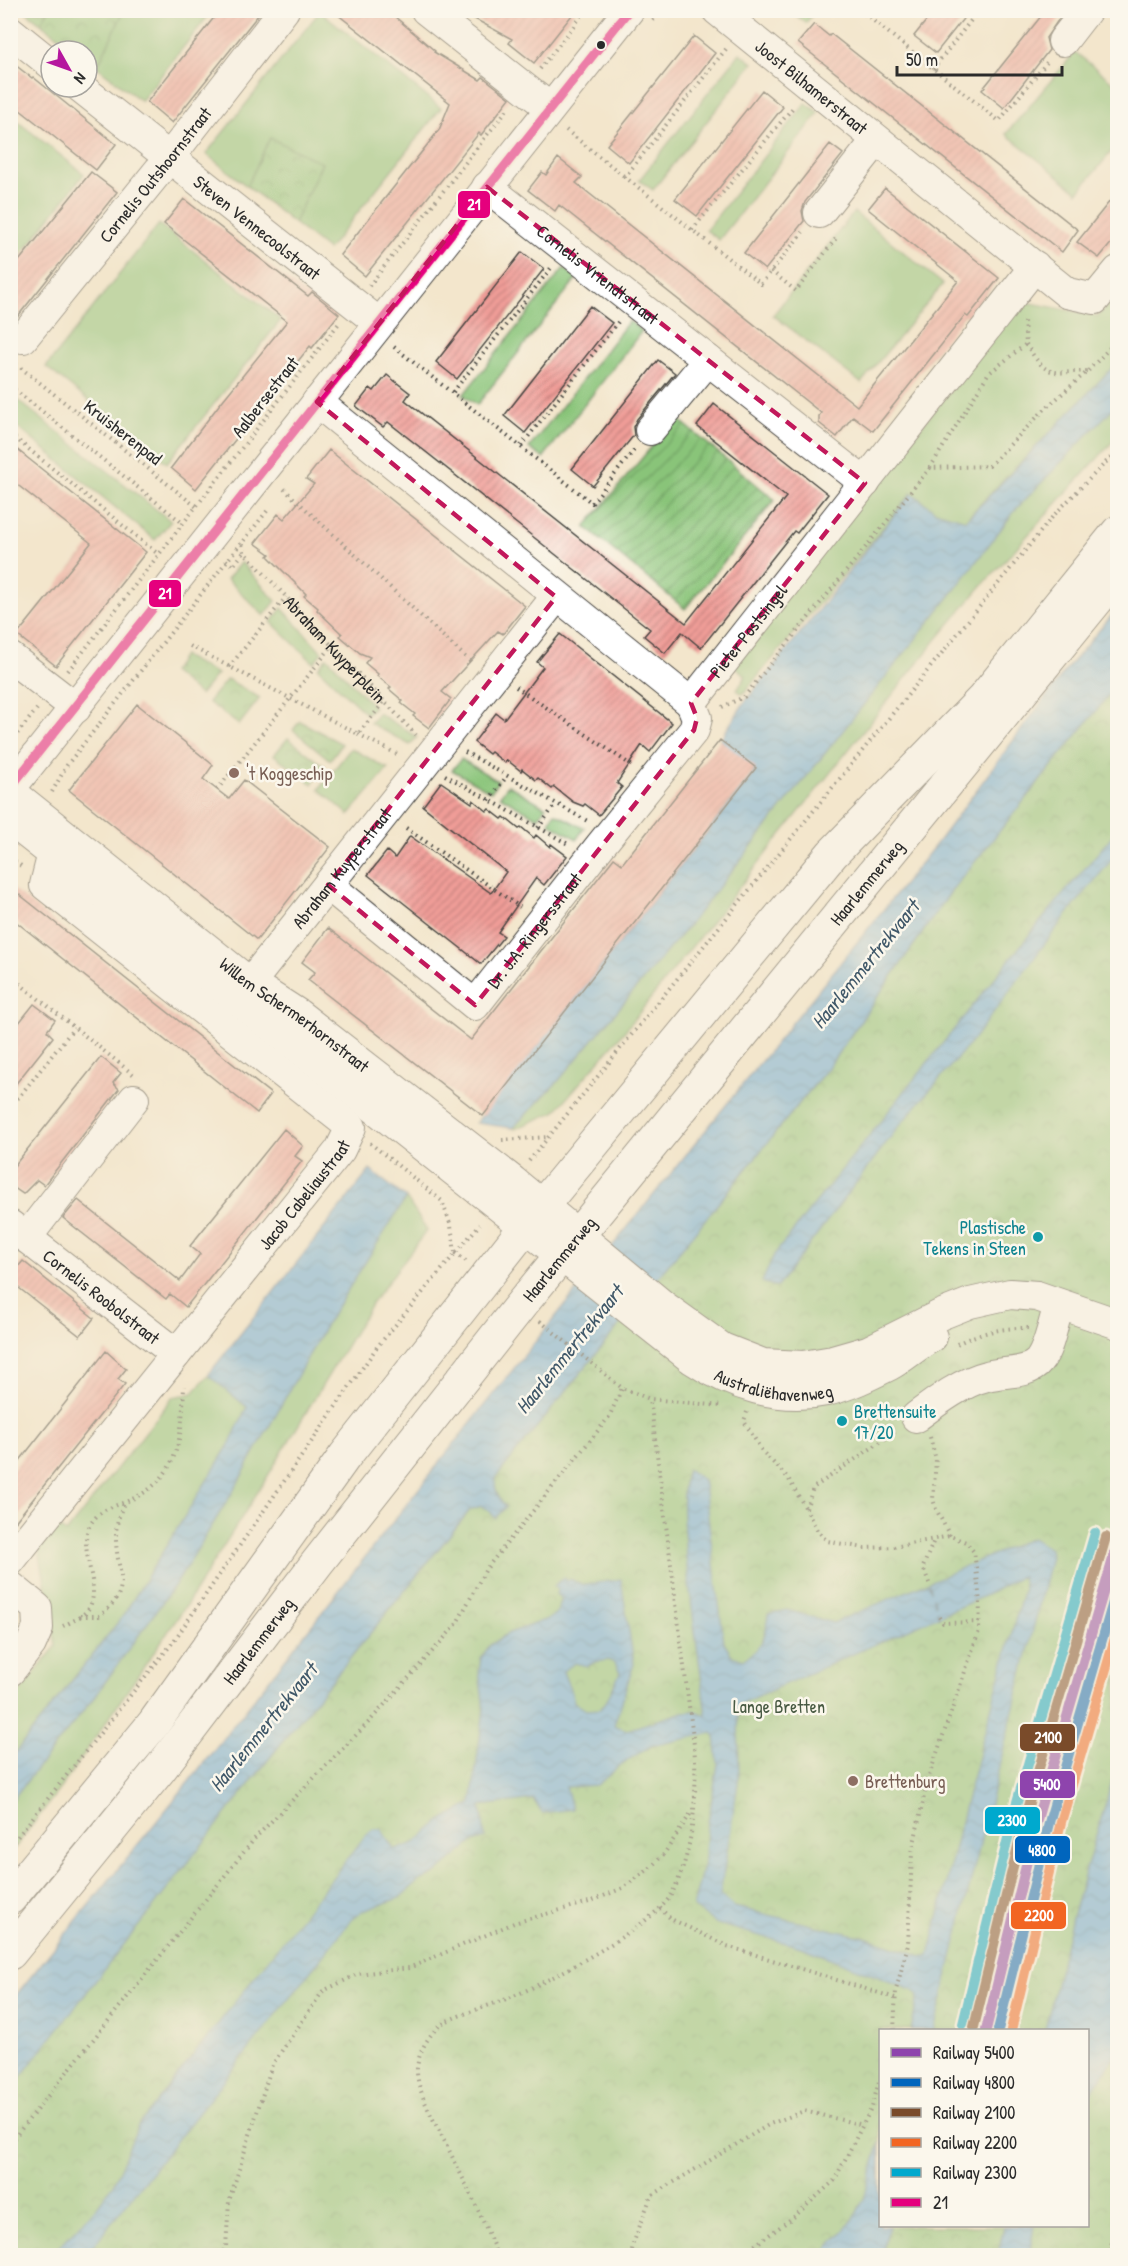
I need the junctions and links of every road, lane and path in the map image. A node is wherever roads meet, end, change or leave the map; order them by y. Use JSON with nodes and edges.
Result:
{"nodes":[{"id":1,"x":284,"y":10,"type":"edge"},
{"id":2,"x":426,"y":10,"type":"edge"},
{"id":3,"x":586,"y":10,"type":"edge"},
{"id":4,"x":628,"y":10,"type":"edge"},
{"id":5,"x":860,"y":10,"type":"edge"},
{"id":6,"x":979,"y":10,"type":"edge"},
{"id":7,"x":1087,"y":10,"type":"edge"},
{"id":8,"x":867,"y":13,"type":"edge"},
{"id":9,"x":725,"y":16,"type":"edge"},
{"id":10,"x":10,"y":31,"type":"edge"},
{"id":11,"x":1063,"y":41,"type":"joint"},
{"id":12,"x":39,"y":54,"type":"edge"},
{"id":13,"x":933,"y":69,"type":"junction"},
{"id":14,"x":810,"y":86,"type":"junction"},
{"id":15,"x":525,"y":88,"type":"junction"},
{"id":16,"x":96,"y":99,"type":"edge"},
{"id":17,"x":558,"y":119,"type":"junction"},
{"id":18,"x":876,"y":141,"type":"junction"},
{"id":19,"x":170,"y":158,"type":"junction"},
{"id":20,"x":625,"y":177,"type":"junction"},
{"id":21,"x":488,"y":187,"type":"junction"},
{"id":22,"x":819,"y":213,"type":"joint"},
{"id":23,"x":692,"y":230,"type":"junction"},
{"id":24,"x":837,"y":237,"type":"dead end"},
{"id":25,"x":566,"y":249,"type":"junction"},
{"id":26,"x":771,"y":271,"type":"junction"},
{"id":27,"x":1118,"y":271,"type":"edge"},
{"id":28,"x":1029,"y":274,"type":"junction"},
{"id":29,"x":634,"y":303,"type":"junction"},
{"id":30,"x":355,"y":304,"type":"junction"},
{"id":31,"x":387,"y":335,"type":"junction"},
{"id":32,"x":1118,"y":339,"type":"edge"},
{"id":33,"x":1026,"y":344,"type":"junction"},
{"id":34,"x":17,"y":349,"type":"edge"},
{"id":35,"x":708,"y":360,"type":"junction"},
{"id":36,"x":1088,"y":371,"type":"junction"},
{"id":37,"x":10,"y":386,"type":"edge"},
{"id":38,"x":453,"y":392,"type":"junction"},
{"id":39,"x":317,"y":402,"type":"junction"},
{"id":40,"x":650,"y":430,"type":"joint"},
{"id":41,"x":10,"y":434,"type":"edge"},
{"id":42,"x":521,"y":446,"type":"junction"},
{"id":43,"x":1118,"y":450,"type":"edge"},
{"id":44,"x":930,"y":468,"type":"junction"},
{"id":45,"x":865,"y":483,"type":"junction"},
{"id":46,"x":284,"y":489,"type":"dead end"},
{"id":47,"x":209,"y":529,"type":"junction"},
{"id":48,"x":1118,"y":532,"type":"edge"},
{"id":49,"x":244,"y":552,"type":"junction"},
{"id":50,"x":158,"y":554,"type":"junction"},
{"id":51,"x":1118,"y":574,"type":"edge"},
{"id":52,"x":286,"y":597,"type":"junction"},
{"id":53,"x":556,"y":597,"type":"junction"},
{"id":54,"x":190,"y":646,"type":"dead end"},
{"id":55,"x":332,"y":646,"type":"junction"},
{"id":56,"x":10,"y":657,"type":"edge"},
{"id":57,"x":229,"y":667,"type":"junction"},
{"id":58,"x":494,"y":675,"type":"junction"},
{"id":59,"x":290,"y":698,"type":"junction"},
{"id":60,"x":64,"y":699,"type":"junction"},
{"id":61,"x":384,"y":702,"type":"junction"},
{"id":62,"x":694,"y":710,"type":"junction"},
{"id":63,"x":358,"y":734,"type":"junction"},
{"id":64,"x":10,"y":743,"type":"edge"},
{"id":65,"x":397,"y":754,"type":"dead end"},
{"id":66,"x":441,"y":758,"type":"junction"},
{"id":67,"x":507,"y":776,"type":"junction"},
{"id":68,"x":652,"y":781,"type":"junction"},
{"id":69,"x":10,"y":790,"type":"edge"},
{"id":70,"x":217,"y":790,"type":"dead end"},
{"id":71,"x":489,"y":800,"type":"junction"},
{"id":72,"x":556,"y":804,"type":"junction"},
{"id":73,"x":387,"y":812,"type":"junction"},
{"id":74,"x":10,"y":820,"type":"edge"},
{"id":75,"x":538,"y":828,"type":"junction"},
{"id":76,"x":592,"y":841,"type":"junction"},
{"id":77,"x":60,"y":845,"type":"junction"},
{"id":78,"x":328,"y":885,"type":"junction"},
{"id":79,"x":540,"y":922,"type":"junction"},
{"id":80,"x":10,"y":976,"type":"edge"},
{"id":81,"x":250,"y":983,"type":"junction"},
{"id":82,"x":74,"y":1028,"type":"junction"},
{"id":83,"x":135,"y":1099,"type":"joint"},
{"id":84,"x":10,"y":1108,"type":"edge"},
{"id":85,"x":351,"y":1127,"type":"junction"},
{"id":86,"x":513,"y":1181,"type":"junction"},
{"id":87,"x":533,"y":1216,"type":"junction"},
{"id":88,"x":18,"y":1232,"type":"edge"},
{"id":89,"x":579,"y":1254,"type":"junction"},
{"id":90,"x":1057,"y":1304,"type":"junction"},
{"id":91,"x":1115,"y":1324,"type":"edge"},
{"id":92,"x":545,"y":1326,"type":"dead end"},
{"id":93,"x":176,"y":1354,"type":"junction"},
{"id":94,"x":622,"y":1388,"type":"junction"},
{"id":95,"x":650,"y":1399,"type":"junction"},
{"id":96,"x":726,"y":1406,"type":"dead end"},
{"id":97,"x":748,"y":1408,"type":"dead end"},
{"id":98,"x":919,"y":1415,"type":"junction"},
{"id":99,"x":124,"y":1502,"type":"junction"},
{"id":100,"x":806,"y":1509,"type":"junction"},
{"id":101,"x":950,"y":1536,"type":"junction"},
{"id":102,"x":934,"y":1539,"type":"junction"},
{"id":103,"x":10,"y":1561,"type":"edge"},
{"id":104,"x":929,"y":1583,"type":"dead end"},
{"id":105,"x":10,"y":1586,"type":"edge"},
{"id":106,"x":80,"y":1616,"type":"junction"},
{"id":107,"x":939,"y":1617,"type":"dead end"},
{"id":108,"x":981,"y":1622,"type":"junction"},
{"id":109,"x":31,"y":1644,"type":"junction"},
{"id":110,"x":10,"y":1671,"type":"edge"},
{"id":111,"x":693,"y":1810,"type":"junction"},
{"id":112,"x":10,"y":1846,"type":"edge"},
{"id":113,"x":10,"y":1898,"type":"edge"},
{"id":114,"x":660,"y":1908,"type":"junction"},
{"id":115,"x":10,"y":1953,"type":"edge"},
{"id":116,"x":895,"y":1998,"type":"junction"},
{"id":117,"x":894,"y":2029,"type":"edge"},
{"id":118,"x":879,"y":2082,"type":"edge"},
{"id":119,"x":863,"y":2126,"type":"junction"},
{"id":120,"x":10,"y":2143,"type":"edge"},
{"id":121,"x":1118,"y":2167,"type":"edge"},
{"id":122,"x":220,"y":2256,"type":"edge"},
{"id":123,"x":497,"y":2256,"type":"edge"},
{"id":124,"x":632,"y":2256,"type":"edge"},
{"id":125,"x":740,"y":2256,"type":"edge"},
{"id":126,"x":1111,"y":2256,"type":"edge"}],
"edges":[{"from":1,"to":19,"type":"street","name":"Cornelis Outshoornstraat"},
{"from":2,"to":15,"type":"street"},
{"from":3,"to":15,"type":"path","name":"Aalbersestraat"},
{"from":4,"to":17,"type":"street"},
{"from":5,"to":8,"type":"path"},
{"from":6,"to":13,"type":"path"},
{"from":7,"to":11,"type":"street"},
{"from":8,"to":13,"type":"path"},
{"from":9,"to":14,"type":"street","name":"Joost Bilhamerstraat"},
{"from":9,"to":20,"type":"path"},
{"from":10,"to":12,"type":"street"},
{"from":11,"to":13,"type":"path"},
{"from":14,"to":18,"type":"street","name":"Joost Bilhamerstraat"},
{"from":14,"to":23,"type":"path"},
{"from":15,"to":17,"type":"street"},
{"from":15,"to":30,"type":"path","name":"Aalbersestraat"},
{"from":16,"to":19,"type":"street","name":"Steven Vennecoolstraat"},
{"from":17,"to":20,"type":"path"},
{"from":17,"to":21,"type":"street"},
{"from":18,"to":22,"type":"street","name":"Joost Bilhamerstraat"},
{"from":18,"to":28,"type":"street","name":"Joost Bilhamerstraat"},
{"from":19,"to":30,"type":"street","name":"Steven Vennecoolstraat"},
{"from":19,"to":34,"type":"street","name":"Cornelis Outshoornstraat"},
{"from":20,"to":23,"type":"path"},
{"from":21,"to":25,"type":"street","name":"Cornelis Vriendtstraat"},
{"from":21,"to":31,"type":"street"},
{"from":22,"to":26,"type":"path"},
{"from":23,"to":26,"type":"path"},
{"from":24,"to":26,"type":"path"},
{"from":25,"to":29,"type":"street","name":"Cornelis Vriendtstraat"},
{"from":25,"to":38,"type":"path"},
{"from":27,"to":28,"type":"street"},
{"from":28,"to":33,"type":"path"},
{"from":28,"to":45,"type":"street","name":"Pieter Postsingel"},
{"from":29,"to":35,"type":"street","name":"Cornelis Vriendtstraat"},
{"from":29,"to":42,"type":"path"},
{"from":30,"to":31,"type":"street","name":"Steven Vennecoolstraat"},
{"from":30,"to":47,"type":"path","name":"Aalbersestraat"},
{"from":31,"to":38,"type":"path"},
{"from":31,"to":39,"type":"street"},
{"from":32,"to":36,"type":"path"},
{"from":33,"to":36,"type":"path"},
{"from":33,"to":44,"type":"path"},
{"from":34,"to":47,"type":"path","name":"Kruisherenpad"},
{"from":35,"to":40,"type":"street"},
{"from":35,"to":45,"type":"street","name":"Cornelis Vriendtstraat"},
{"from":36,"to":44,"type":"path"},
{"from":37,"to":47,"type":"path"},
{"from":38,"to":42,"type":"path"},
{"from":39,"to":47,"type":"street"},
{"from":39,"to":53,"type":"street"},
{"from":40,"to":42,"type":"path"},
{"from":41,"to":50,"type":"path"},
{"from":43,"to":86,"type":"path"},
{"from":44,"to":62,"type":"path"},
{"from":45,"to":62,"type":"street","name":"Pieter Postsingel"},
{"from":46,"to":58,"type":"path"},
{"from":47,"to":49,"type":"path"},
{"from":47,"to":49,"type":"path"},
{"from":47,"to":50,"type":"path","name":"Aalbersestraat"},
{"from":47,"to":60,"type":"street"},
{"from":48,"to":87,"type":"main road","name":"Haarlemmerweg"},
{"from":49,"to":52,"type":"path","name":"Abraham Kuyperplein"},
{"from":50,"to":60,"type":"path","name":"Aalbersestraat"},
{"from":51,"to":89,"type":"main road","name":"Haarlemmerweg"},
{"from":52,"to":55,"type":"path","name":"Abraham Kuyperplein"},
{"from":52,"to":57,"type":"path"},
{"from":53,"to":58,"type":"street","name":"Abraham Kuyperstraat"},
{"from":53,"to":62,"type":"street"},
{"from":54,"to":57,"type":"path"},
{"from":55,"to":59,"type":"path"},
{"from":55,"to":61,"type":"path","name":"Abraham Kuyperplein"},
{"from":56,"to":60,"type":"street"},
{"from":57,"to":59,"type":"path"},
{"from":58,"to":66,"type":"street","name":"Abraham Kuyperstraat"},
{"from":58,"to":68,"type":"path"},
{"from":59,"to":63,"type":"path"},
{"from":59,"to":70,"type":"path"},
{"from":60,"to":64,"type":"path","name":"Aalbersestraat"},
{"from":60,"to":69,"type":"street"},
{"from":61,"to":63,"type":"path"},
{"from":61,"to":66,"type":"path","name":"Abraham Kuyperplein"},
{"from":62,"to":68,"type":"street","name":"Dr. J.A. Ringersstraat"},
{"from":63,"to":65,"type":"path"},
{"from":66,"to":67,"type":"path"},
{"from":66,"to":71,"type":"path"},
{"from":66,"to":73,"type":"street","name":"Abraham Kuyperstraat"},
{"from":67,"to":71,"type":"path"},
{"from":67,"to":72,"type":"path"},
{"from":68,"to":76,"type":"street","name":"Dr. J.A. Ringersstraat"},
{"from":69,"to":77,"type":"street","name":"Willem Schermerhornstraat"},
{"from":71,"to":75,"type":"path"},
{"from":72,"to":75,"type":"path"},
{"from":72,"to":76,"type":"path"},
{"from":73,"to":78,"type":"street","name":"Abraham Kuyperstraat"},
{"from":73,"to":79,"type":"path"},
{"from":74,"to":77,"type":"street","name":"Willem Schermerhornstraat"},
{"from":75,"to":76,"type":"path"},
{"from":76,"to":79,"type":"street","name":"Dr. J.A. Ringersstraat"},
{"from":77,"to":81,"type":"street","name":"Willem Schermerhornstraat"},
{"from":77,"to":85,"type":"street","name":"Jacob Cabeliaustraat"},
{"from":77,"to":87,"type":"street","name":"Willem Schermerhornstraat"},
{"from":78,"to":79,"type":"street","name":"Dr. J.A. Ringersstraat"},
{"from":78,"to":81,"type":"street","name":"Abraham Kuyperstraat"},
{"from":80,"to":82,"type":"path"},
{"from":81,"to":86,"type":"street","name":"Willem Schermerhornstraat"},
{"from":82,"to":83,"type":"path"},
{"from":82,"to":84,"type":"path"},
{"from":83,"to":88,"type":"street","name":"Cornelis Roobolstraat"},
{"from":85,"to":93,"type":"street","name":"Jacob Cabeliaustraat"},
{"from":85,"to":112,"type":"path"},
{"from":86,"to":87,"type":"street","name":"Willem Schermerhornstraat"},
{"from":87,"to":89,"type":"street","name":"Willem Schermerhornstraat"},
{"from":87,"to":113,"type":"main road","name":"Haarlemmerweg"},
{"from":88,"to":93,"type":"street","name":"Cornelis Roobolstraat"},
{"from":89,"to":90,"type":"street","name":"Australiëhavenweg"},
{"from":89,"to":115,"type":"main road","name":"Haarlemmerweg"},
{"from":90,"to":91,"type":"street","name":"Australiëhavenweg"},
{"from":90,"to":98,"type":"street"},
{"from":92,"to":94,"type":"path","name":"Australiëhavenweg"},
{"from":93,"to":99,"type":"path"},
{"from":93,"to":103,"type":"street","name":"Jacob Cabeliaustraat"},
{"from":94,"to":95,"type":"path","name":"Australiëhavenweg"},
{"from":94,"to":120,"type":"path"},
{"from":95,"to":96,"type":"path","name":"Australiëhavenweg"},
{"from":95,"to":111,"type":"path"},
{"from":97,"to":100,"type":"path"},
{"from":98,"to":100,"type":"path"},
{"from":98,"to":101,"type":"path"},
{"from":99,"to":106,"type":"path"},
{"from":99,"to":106,"type":"path"},
{"from":100,"to":102,"type":"path"},
{"from":101,"to":102,"type":"path"},
{"from":101,"to":108,"type":"path"},
{"from":102,"to":104,"type":"path"},
{"from":105,"to":109,"type":"street"},
{"from":106,"to":109,"type":"path"},
{"from":107,"to":108,"type":"path"},
{"from":108,"to":116,"type":"path"},
{"from":109,"to":110,"type":"street"},
{"from":111,"to":114,"type":"path"},
{"from":111,"to":122,"type":"path"},
{"from":114,"to":116,"type":"path"},
{"from":114,"to":123,"type":"path"},
{"from":116,"to":117,"type":"path"},
{"from":118,"to":119,"type":"path"},
{"from":119,"to":124,"type":"path"},
{"from":119,"to":125,"type":"path"},
{"from":121,"to":126,"type":"path"}]}
